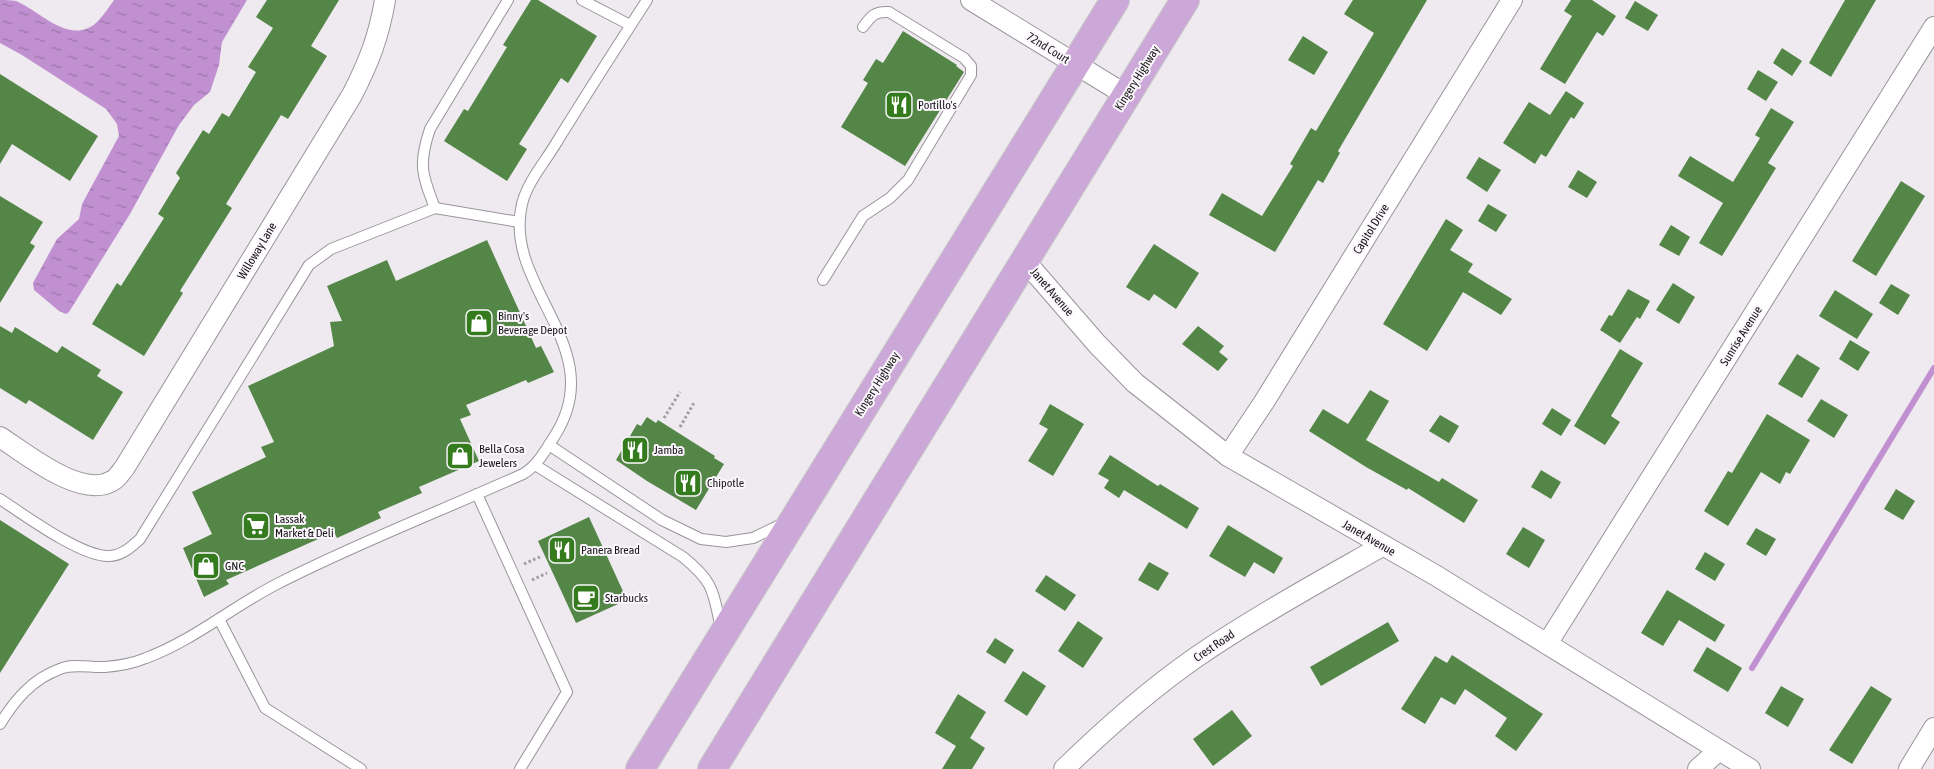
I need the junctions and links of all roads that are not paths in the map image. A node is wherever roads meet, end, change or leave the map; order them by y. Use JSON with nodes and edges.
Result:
{"nodes":[{"id":1,"x":385,"y":0,"type":"edge"},
{"id":2,"x":508,"y":0,"type":"edge"},
{"id":3,"x":582,"y":0,"type":"edge"},
{"id":4,"x":646,"y":0,"type":"edge"},
{"id":5,"x":971,"y":0,"type":"edge"},
{"id":6,"x":1116,"y":0,"type":"edge"},
{"id":7,"x":1185,"y":0,"type":"edge"},
{"id":8,"x":1512,"y":0,"type":"edge"},
{"id":9,"x":630,"y":25,"type":"junction"},
{"id":10,"x":863,"y":26,"type":"dead end"},
{"id":11,"x":1934,"y":27,"type":"edge"},
{"id":12,"x":1076,"y":65,"type":"junction"},
{"id":13,"x":1126,"y":96,"type":"junction"},
{"id":14,"x":435,"y":208,"type":"junction"},
{"id":15,"x":519,"y":222,"type":"junction"},
{"id":16,"x":1025,"y":261,"type":"junction"},
{"id":17,"x":823,"y":280,"type":"dead end"},
{"id":18,"x":0,"y":437,"type":"edge"},
{"id":19,"x":549,"y":445,"type":"junction"},
{"id":20,"x":1228,"y":456,"type":"junction"},
{"id":21,"x":535,"y":465,"type":"junction"},
{"id":22,"x":477,"y":494,"type":"junction"},
{"id":23,"x":0,"y":499,"type":"edge"},
{"id":24,"x":794,"y":518,"type":"junction"},
{"id":25,"x":1382,"y":546,"type":"junction"},
{"id":26,"x":219,"y":619,"type":"junction"},
{"id":27,"x":722,"y":634,"type":"junction"},
{"id":28,"x":1547,"y":644,"type":"junction"},
{"id":29,"x":0,"y":724,"type":"edge"},
{"id":30,"x":1934,"y":728,"type":"edge"},
{"id":31,"x":1718,"y":751,"type":"junction"},
{"id":32,"x":360,"y":769,"type":"edge"},
{"id":33,"x":520,"y":769,"type":"edge"},
{"id":34,"x":640,"y":769,"type":"edge"},
{"id":35,"x":712,"y":769,"type":"edge"},
{"id":36,"x":1064,"y":769,"type":"edge"},
{"id":37,"x":1698,"y":769,"type":"edge"},
{"id":38,"x":1750,"y":769,"type":"edge"},
{"id":39,"x":1909,"y":769,"type":"edge"}],
"edges":[{"from":1,"to":18,"type":"street","name":"Willoway Lane"},
{"from":2,"to":14,"type":"lane"},
{"from":3,"to":9,"type":"lane"},
{"from":4,"to":9,"type":"lane"},
{"from":5,"to":12,"type":"street","name":"72nd Court"},
{"from":6,"to":12,"type":"highway","name":"Kingery Highway"},
{"from":7,"to":13,"type":"highway","name":"Kingery Highway"},
{"from":8,"to":20,"type":"street","name":"Capitol Drive"},
{"from":9,"to":15,"type":"lane"},
{"from":10,"to":17,"type":"lane"},
{"from":11,"to":28,"type":"street","name":"Sunrise Avenue"},
{"from":12,"to":13,"type":"street","name":"72nd Court"},
{"from":12,"to":24,"type":"highway","name":"Kingery Highway"},
{"from":13,"to":16,"type":"highway","name":"Kingery Highway"},
{"from":14,"to":15,"type":"lane"},
{"from":14,"to":23,"type":"lane"},
{"from":15,"to":19,"type":"lane"},
{"from":16,"to":20,"type":"street","name":"Janet Avenue"},
{"from":16,"to":35,"type":"highway","name":"Kingery Highway"},
{"from":19,"to":21,"type":"lane"},
{"from":19,"to":24,"type":"lane"},
{"from":20,"to":25,"type":"street","name":"Janet Avenue"},
{"from":21,"to":22,"type":"lane"},
{"from":21,"to":27,"type":"lane"},
{"from":22,"to":26,"type":"lane"},
{"from":22,"to":33,"type":"lane"},
{"from":24,"to":27,"type":"highway","name":"Kingery Highway"},
{"from":25,"to":28,"type":"street","name":"Janet Avenue"},
{"from":25,"to":36,"type":"street","name":"Crest Road"},
{"from":26,"to":29,"type":"lane"},
{"from":26,"to":32,"type":"lane"},
{"from":27,"to":34,"type":"highway","name":"Kingery Highway"},
{"from":28,"to":31,"type":"street","name":"Janet Avenue"},
{"from":30,"to":39,"type":"street"},
{"from":31,"to":37,"type":"street"},
{"from":31,"to":38,"type":"street","name":"Janet Avenue"}]}
